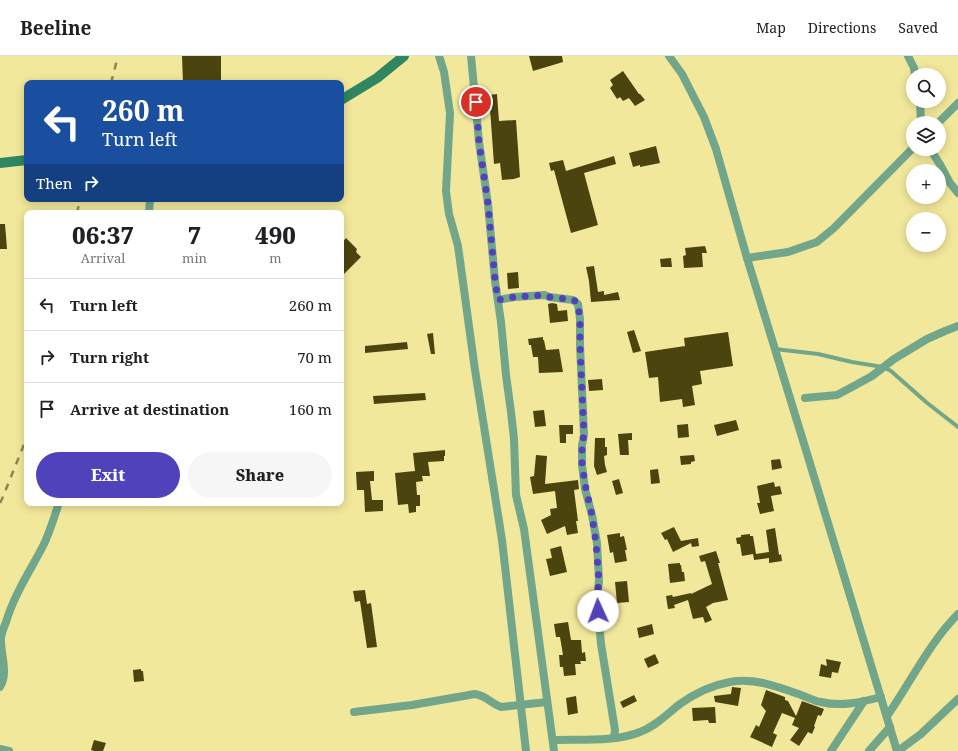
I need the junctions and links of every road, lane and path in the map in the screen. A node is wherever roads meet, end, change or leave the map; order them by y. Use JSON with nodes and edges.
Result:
{"nodes":[{"id":1,"x":404,"y":56,"type":"edge"},
{"id":2,"x":439,"y":56,"type":"edge"},
{"id":3,"x":471,"y":56,"type":"edge"},
{"id":4,"x":669,"y":56,"type":"edge"},
{"id":5,"x":908,"y":56,"type":"edge"},
{"id":6,"x":914,"y":68,"type":"edge"},
{"id":7,"x":344,"y":98,"type":"edge"},
{"id":8,"x":958,"y":103,"type":"edge"},
{"id":9,"x":945,"y":116,"type":"edge"},
{"id":10,"x":906,"y":155,"type":"edge"},
{"id":11,"x":935,"y":156,"type":"edge"},
{"id":12,"x":24,"y":160,"type":"edge"},
{"id":13,"x":0,"y":163,"type":"edge"},
{"id":14,"x":958,"y":193,"type":"edge"},
{"id":15,"x":747,"y":258,"type":"junction"},
{"id":16,"x":498,"y":300,"type":"junction"},
{"id":17,"x":958,"y":326,"type":"edge"},
{"id":18,"x":775,"y":349,"type":"junction"},
{"id":19,"x":883,"y":367,"type":"junction"},
{"id":20,"x":805,"y":398,"type":"dead end"},
{"id":21,"x":958,"y":427,"type":"edge"},
{"id":22,"x":58,"y":506,"type":"edge"},
{"id":23,"x":958,"y":614,"type":"edge"},
{"id":24,"x":0,"y":687,"type":"edge"},
{"id":25,"x":881,"y":697,"type":"junction"},
{"id":26,"x":958,"y":699,"type":"edge"},
{"id":27,"x":864,"y":701,"type":"junction"},
{"id":28,"x":547,"y":702,"type":"junction"},
{"id":29,"x":521,"y":705,"type":"junction"},
{"id":30,"x":354,"y":712,"type":"dead end"},
{"id":31,"x":887,"y":716,"type":"junction"},
{"id":32,"x":890,"y":727,"type":"junction"},
{"id":33,"x":614,"y":738,"type":"junction"},
{"id":34,"x":553,"y":740,"type":"junction"},
{"id":35,"x":0,"y":748,"type":"edge"},
{"id":36,"x":9,"y":751,"type":"edge"},
{"id":37,"x":526,"y":751,"type":"edge"},
{"id":38,"x":554,"y":751,"type":"edge"},
{"id":39,"x":831,"y":751,"type":"edge"},
{"id":40,"x":869,"y":751,"type":"edge"},
{"id":41,"x":898,"y":751,"type":"edge"}],
"edges":[{"from":1,"to":7,"type":"street"},
{"from":2,"to":29,"type":"street"},
{"from":3,"to":16,"type":"street"},
{"from":4,"to":15,"type":"street"},
{"from":5,"to":6,"type":"street"},
{"from":8,"to":9,"type":"street"},
{"from":10,"to":15,"type":"street"},
{"from":11,"to":14,"type":"street"},
{"from":12,"to":13,"type":"street"},
{"from":15,"to":18,"type":"street"},
{"from":16,"to":28,"type":"street"},
{"from":16,"to":33,"type":"street"},
{"from":17,"to":19,"type":"street"},
{"from":18,"to":19,"type":"lane"},
{"from":18,"to":25,"type":"street"},
{"from":19,"to":20,"type":"street"},
{"from":19,"to":21,"type":"lane"},
{"from":22,"to":24,"type":"street"},
{"from":23,"to":31,"type":"street"},
{"from":25,"to":27,"type":"street"},
{"from":25,"to":31,"type":"street"},
{"from":26,"to":41,"type":"street"},
{"from":27,"to":33,"type":"street"},
{"from":27,"to":39,"type":"street"},
{"from":28,"to":29,"type":"street"},
{"from":28,"to":34,"type":"street"},
{"from":29,"to":30,"type":"street"},
{"from":29,"to":37,"type":"street"},
{"from":31,"to":32,"type":"street"},
{"from":32,"to":40,"type":"street"},
{"from":32,"to":41,"type":"street"},
{"from":33,"to":34,"type":"street"},
{"from":34,"to":38,"type":"street"},
{"from":35,"to":36,"type":"street"}]}
